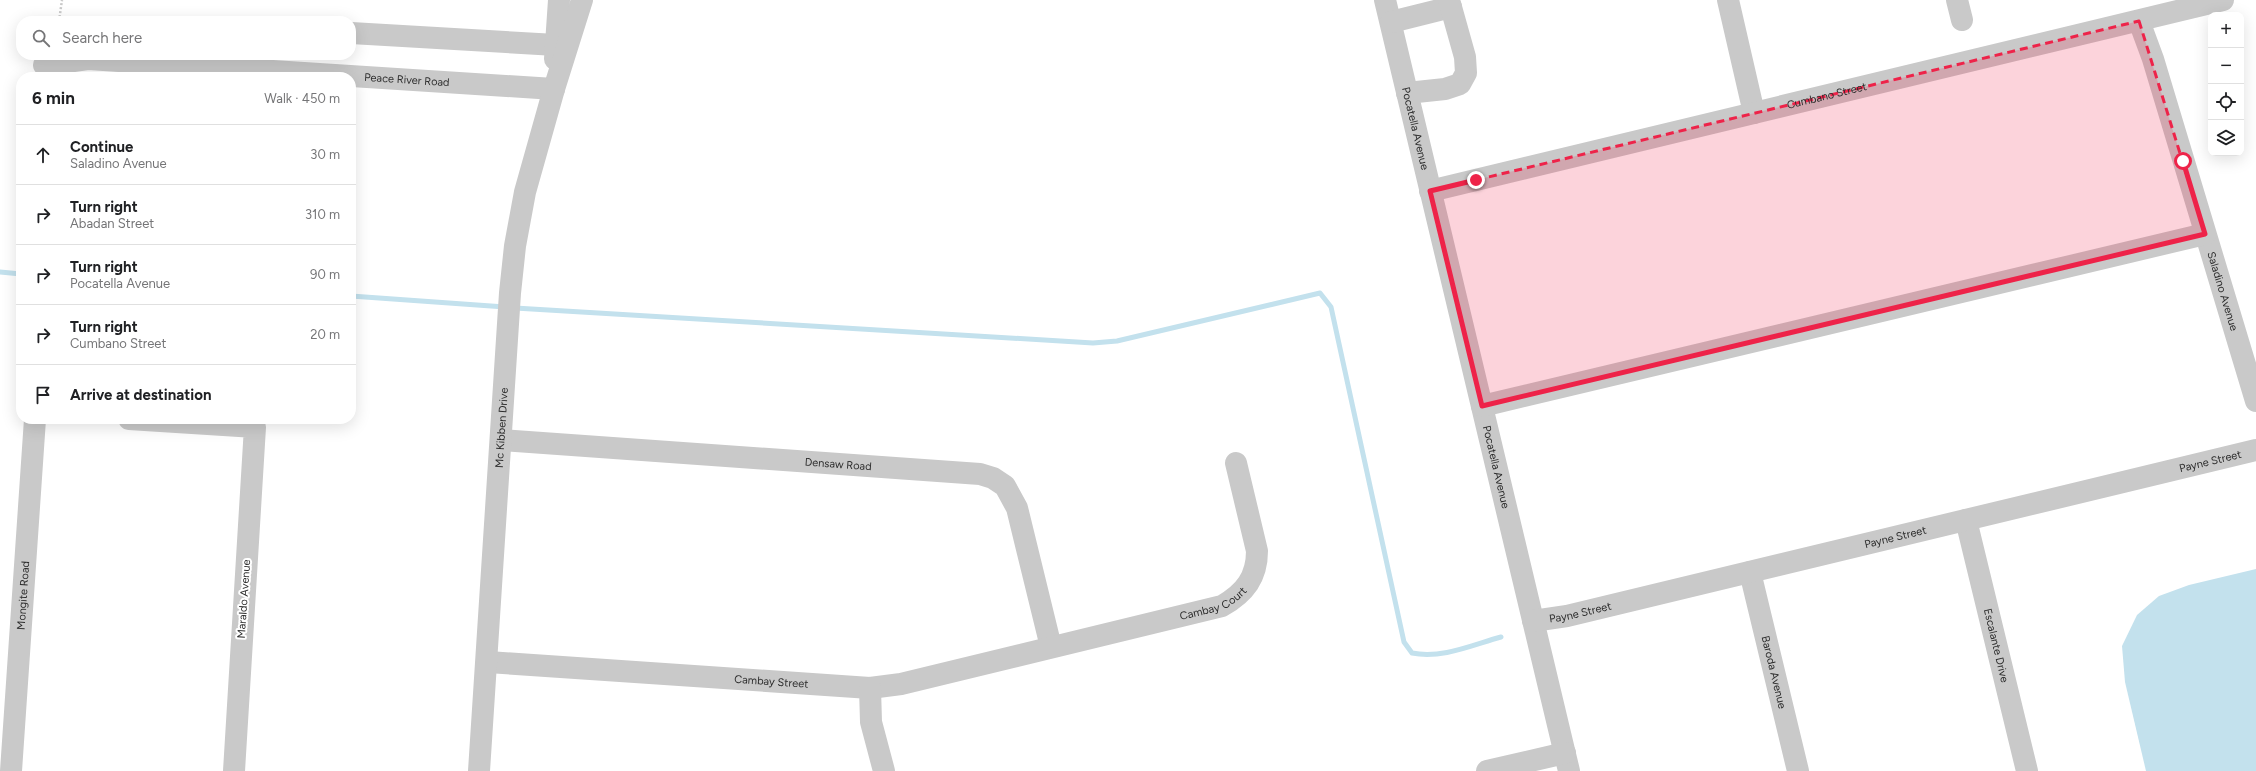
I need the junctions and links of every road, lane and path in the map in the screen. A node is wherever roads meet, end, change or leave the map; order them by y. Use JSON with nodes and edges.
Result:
{"nodes":[{"id":1,"x":62,"y":0,"type":"edge"},
{"id":2,"x":559,"y":0,"type":"edge"},
{"id":3,"x":582,"y":0,"type":"edge"},
{"id":4,"x":1386,"y":0,"type":"edge"},
{"id":5,"x":1728,"y":0,"type":"edge"},
{"id":6,"x":2223,"y":0,"type":"edge"},
{"id":7,"x":1450,"y":4,"type":"edge"},
{"id":8,"x":60,"y":16,"type":"edge"},
{"id":9,"x":2139,"y":21,"type":"junction"},
{"id":10,"x":1391,"y":22,"type":"junction"},
{"id":11,"x":356,"y":33,"type":"edge"},
{"id":12,"x":556,"y":45,"type":"junction"},
{"id":13,"x":81,"y":60,"type":"edge"},
{"id":14,"x":98,"y":60,"type":"edge"},
{"id":15,"x":268,"y":63,"type":"edge"},
{"id":16,"x":44,"y":65,"type":"dead end"},
{"id":17,"x":220,"y":72,"type":"edge"},
{"id":18,"x":554,"y":88,"type":"junction"},
{"id":19,"x":1407,"y":93,"type":"junction"},
{"id":20,"x":1754,"y":113,"type":"junction"},
{"id":21,"x":1430,"y":191,"type":"junction"},
{"id":22,"x":2205,"y":234,"type":"junction"},
{"id":23,"x":2256,"y":401,"type":"edge"},
{"id":24,"x":1482,"y":406,"type":"junction"},
{"id":25,"x":35,"y":424,"type":"edge"},
{"id":26,"x":208,"y":424,"type":"edge"},
{"id":27,"x":501,"y":440,"type":"junction"},
{"id":28,"x":2256,"y":450,"type":"edge"},
{"id":29,"x":1236,"y":463,"type":"dead end"},
{"id":30,"x":1966,"y":520,"type":"junction"},
{"id":31,"x":1750,"y":572,"type":"junction"},
{"id":32,"x":1533,"y":621,"type":"junction"},
{"id":33,"x":1051,"y":647,"type":"junction"},
{"id":34,"x":488,"y":662,"type":"junction"},
{"id":35,"x":870,"y":688,"type":"junction"},
{"id":36,"x":1567,"y":762,"type":"edge"},
{"id":37,"x":10,"y":771,"type":"edge"},
{"id":38,"x":234,"y":771,"type":"edge"},
{"id":39,"x":480,"y":771,"type":"edge"},
{"id":40,"x":884,"y":771,"type":"edge"},
{"id":41,"x":1487,"y":771,"type":"edge"},
{"id":42,"x":1798,"y":771,"type":"edge"},
{"id":43,"x":2027,"y":771,"type":"edge"}],
"edges":[{"from":1,"to":8,"type":"path"},
{"from":2,"to":12,"type":"street","name":"Mc Kibben Drive"},
{"from":3,"to":18,"type":"street","name":"Mc Kibben Drive"},
{"from":4,"to":10,"type":"street","name":"Pocatella Avenue"},
{"from":5,"to":20,"type":"street"},
{"from":6,"to":9,"type":"street","name":"Cumbano Street"},
{"from":7,"to":10,"type":"street"},
{"from":7,"to":19,"type":"street"},
{"from":9,"to":20,"type":"street","name":"Cumbano Street"},
{"from":9,"to":22,"type":"street","name":"Saladino Avenue"},
{"from":10,"to":19,"type":"street","name":"Pocatella Avenue"},
{"from":11,"to":12,"type":"street"},
{"from":12,"to":18,"type":"street","name":"Mc Kibben Drive"},
{"from":13,"to":16,"type":"street","name":"Peace River Road"},
{"from":14,"to":17,"type":"street","name":"Peace River Road"},
{"from":15,"to":17,"type":"street","name":"Peace River Road"},
{"from":15,"to":18,"type":"street","name":"Peace River Road"},
{"from":18,"to":27,"type":"street","name":"Mc Kibben Drive"},
{"from":19,"to":21,"type":"street","name":"Pocatella Avenue"},
{"from":20,"to":21,"type":"street","name":"Cumbano Street"},
{"from":21,"to":24,"type":"street","name":"Pocatella Avenue"},
{"from":22,"to":23,"type":"street","name":"Saladino Avenue"},
{"from":22,"to":24,"type":"street"},
{"from":24,"to":32,"type":"street","name":"Pocatella Avenue"},
{"from":25,"to":37,"type":"street","name":"Mongite Road"},
{"from":26,"to":38,"type":"street","name":"Maraldo Avenue"},
{"from":27,"to":33,"type":"street","name":"Densaw Road"},
{"from":27,"to":34,"type":"street","name":"Mc Kibben Drive"},
{"from":28,"to":30,"type":"street","name":"Payne Street"},
{"from":29,"to":33,"type":"street","name":"Cambay Court"},
{"from":30,"to":31,"type":"street","name":"Payne Street"},
{"from":30,"to":43,"type":"street","name":"Escalante Drive"},
{"from":31,"to":32,"type":"street","name":"Payne Street"},
{"from":31,"to":42,"type":"street","name":"Baroda Avenue"},
{"from":32,"to":36,"type":"street","name":"Pocatella Avenue"},
{"from":33,"to":35,"type":"street","name":"Cambay Street"},
{"from":34,"to":35,"type":"street","name":"Cambay Street"},
{"from":34,"to":39,"type":"street","name":"Mc Kibben Drive"},
{"from":35,"to":40,"type":"street"},
{"from":36,"to":41,"type":"street"}]}
